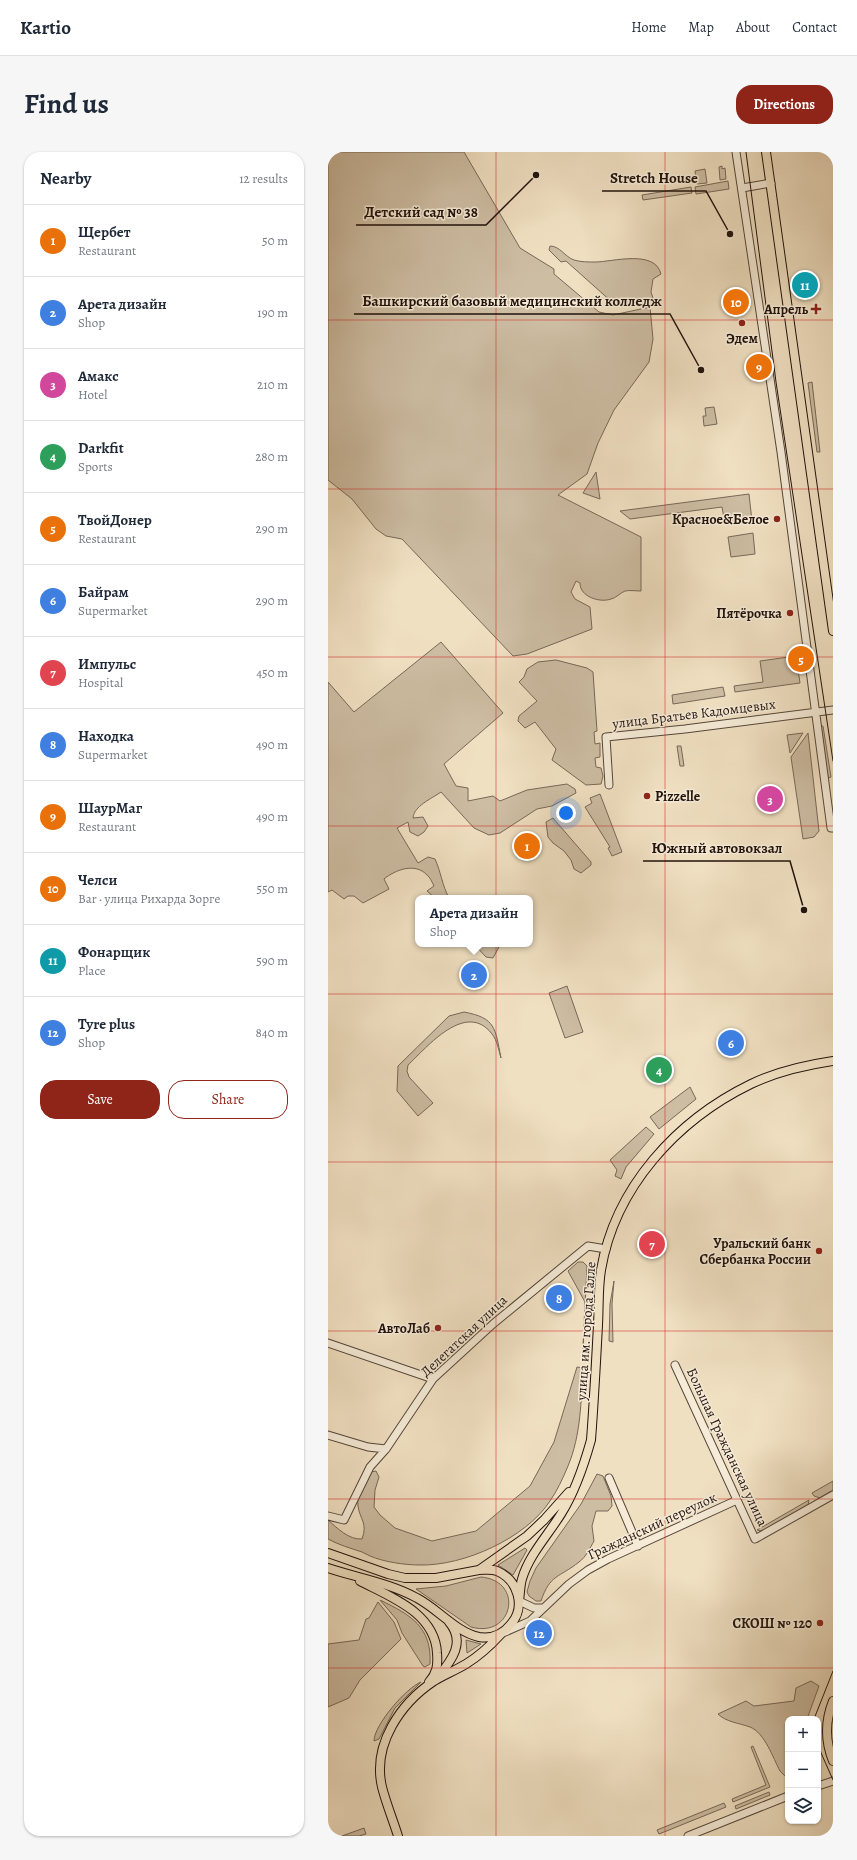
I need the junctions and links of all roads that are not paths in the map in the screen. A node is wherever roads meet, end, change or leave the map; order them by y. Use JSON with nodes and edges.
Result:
{"nodes":[{"id":1,"x":736,"y":152,"type":"edge"},
{"id":2,"x":766,"y":152,"type":"edge"},
{"id":3,"x":771,"y":183,"type":"junction"},
{"id":4,"x":742,"y":188,"type":"junction"},
{"id":5,"x":833,"y":631,"type":"edge"},
{"id":6,"x":833,"y":710,"type":"edge"},
{"id":7,"x":817,"y":711,"type":"junction"},
{"id":8,"x":609,"y":785,"type":"dead end"},
{"id":9,"x":833,"y":828,"type":"edge"},
{"id":10,"x":832,"y":1059,"type":"edge"},
{"id":11,"x":606,"y":1249,"type":"junction"},
{"id":12,"x":328,"y":1343,"type":"edge"},
{"id":13,"x":675,"y":1365,"type":"dead end"},
{"id":14,"x":433,"y":1379,"type":"junction"},
{"id":15,"x":328,"y":1435,"type":"edge"},
{"id":16,"x":386,"y":1449,"type":"junction"},
{"id":17,"x":609,"y":1478,"type":"dead end"},
{"id":18,"x":576,"y":1484,"type":"junction"},
{"id":19,"x":833,"y":1495,"type":"edge"},
{"id":20,"x":737,"y":1500,"type":"junction"},
{"id":21,"x":328,"y":1516,"type":"edge"},
{"id":22,"x":638,"y":1546,"type":"junction"},
{"id":23,"x":328,"y":1553,"type":"edge"},
{"id":24,"x":328,"y":1568,"type":"edge"},
{"id":25,"x":479,"y":1570,"type":"junction"},
{"id":26,"x":345,"y":1574,"type":"junction"},
{"id":27,"x":519,"y":1601,"type":"junction"},
{"id":28,"x":544,"y":1608,"type":"junction"},
{"id":29,"x":444,"y":1616,"type":"junction"},
{"id":30,"x":503,"y":1633,"type":"junction"},
{"id":31,"x":435,"y":1680,"type":"junction"},
{"id":32,"x":417,"y":1693,"type":"junction"},
{"id":33,"x":833,"y":1702,"type":"edge"},
{"id":34,"x":833,"y":1760,"type":"edge"},
{"id":35,"x":833,"y":1781,"type":"edge"},
{"id":36,"x":821,"y":1785,"type":"edge"},
{"id":37,"x":785,"y":1797,"type":"edge"},
{"id":38,"x":398,"y":1836,"type":"edge"},
{"id":39,"x":688,"y":1836,"type":"edge"}],
"edges":[{"from":1,"to":4,"type":"street"},
{"from":2,"to":3,"type":"main road"},
{"from":3,"to":4,"type":"street"},
{"from":3,"to":5,"type":"main road"},
{"from":4,"to":7,"type":"street"},
{"from":6,"to":7,"type":"street","name":"улица Братьев Кадомцевых"},
{"from":7,"to":8,"type":"street","name":"улица Братьев Кадомцевых"},
{"from":7,"to":9,"type":"street"},
{"from":10,"to":11,"type":"main road","name":"улица им. города Галле"},
{"from":11,"to":14,"type":"street","name":"Делегатская улица"},
{"from":11,"to":18,"type":"main road","name":"улица им. города Галле"},
{"from":12,"to":14,"type":"street"},
{"from":13,"to":20,"type":"street","name":"Большая Гражданская улица"},
{"from":14,"to":16,"type":"street","name":"Делегатская улица"},
{"from":15,"to":16,"type":"street"},
{"from":16,"to":21,"type":"street","name":"Делегатская улица"},
{"from":17,"to":22,"type":"street"},
{"from":18,"to":25,"type":"main road","name":"улица им. города Галле"},
{"from":18,"to":27,"type":"main road","name":"улица им. города Галле"},
{"from":19,"to":20,"type":"street","name":"Большая Гражданская улица"},
{"from":20,"to":22,"type":"street","name":"Гражданский переулок"},
{"from":22,"to":28,"type":"street","name":"Гражданский переулок"},
{"from":23,"to":25,"type":"main road","name":"улица им. города Галле"},
{"from":24,"to":26,"type":"main road"},
{"from":25,"to":27,"type":"main road"},
{"from":26,"to":29,"type":"main road"},
{"from":26,"to":32,"type":"main road"},
{"from":27,"to":28,"type":"street"},
{"from":27,"to":30,"type":"main road","name":"улица им. города Галле"},
{"from":28,"to":30,"type":"street","name":"Гражданский переулок"},
{"from":29,"to":30,"type":"main road"},
{"from":29,"to":31,"type":"main road"},
{"from":30,"to":31,"type":"main road","name":"улица им. города Галле"},
{"from":31,"to":32,"type":"main road"},
{"from":32,"to":38,"type":"main road"},
{"from":33,"to":34,"type":"main road"},
{"from":35,"to":36,"type":"street"},
{"from":37,"to":39,"type":"street"}]}
